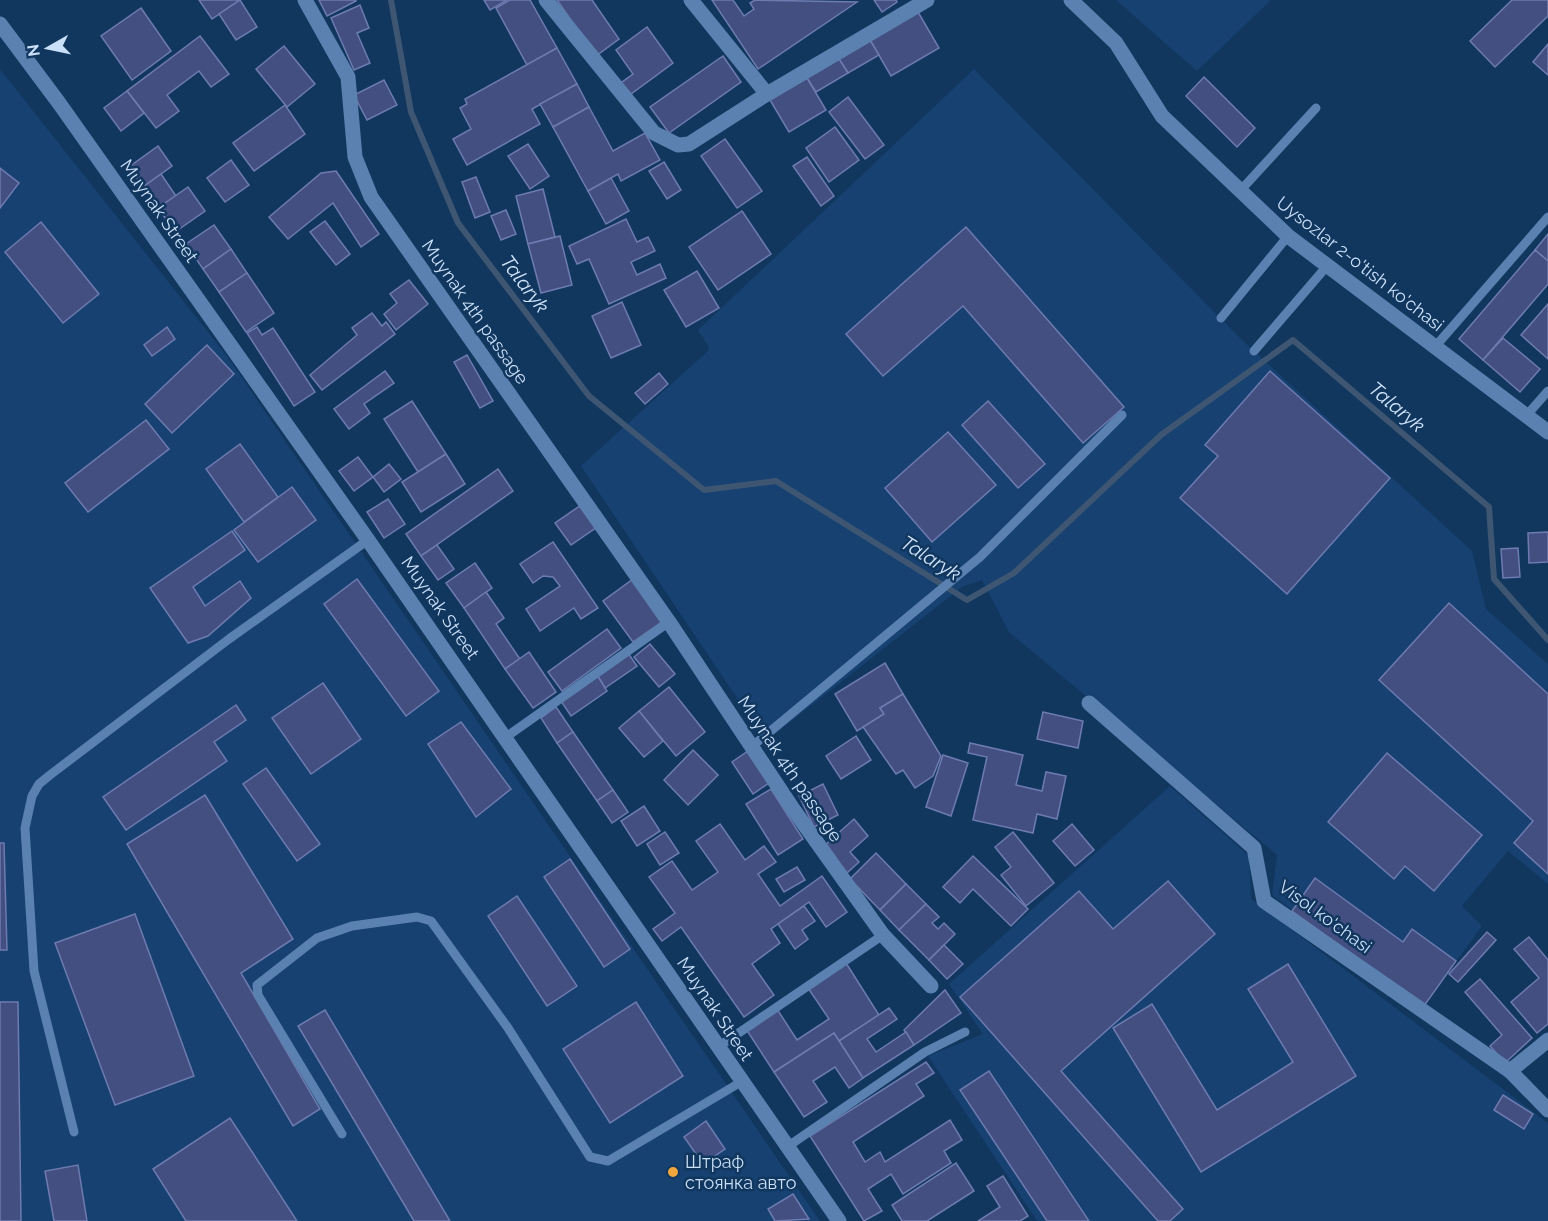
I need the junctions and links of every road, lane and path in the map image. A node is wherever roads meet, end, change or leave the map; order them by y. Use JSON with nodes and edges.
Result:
{"nodes":[{"id":1,"x":305,"y":0,"type":"edge"},
{"id":2,"x":546,"y":0,"type":"edge"},
{"id":3,"x":691,"y":0,"type":"edge"},
{"id":4,"x":927,"y":0,"type":"edge"},
{"id":5,"x":1071,"y":0,"type":"edge"},
{"id":6,"x":0,"y":24,"type":"edge"},
{"id":7,"x":767,"y":94,"type":"junction"},
{"id":8,"x":1316,"y":108,"type":"dead end"},
{"id":9,"x":1240,"y":191,"type":"junction"},
{"id":10,"x":1548,"y":217,"type":"edge"},
{"id":11,"x":1288,"y":236,"type":"junction"},
{"id":12,"x":1327,"y":266,"type":"junction"},
{"id":13,"x":1221,"y":318,"type":"dead end"},
{"id":14,"x":1434,"y":348,"type":"junction"},
{"id":15,"x":1254,"y":351,"type":"dead end"},
{"id":16,"x":1548,"y":391,"type":"edge"},
{"id":17,"x":1122,"y":415,"type":"dead end"},
{"id":18,"x":1526,"y":416,"type":"junction"},
{"id":19,"x":1548,"y":432,"type":"edge"},
{"id":20,"x":368,"y":540,"type":"junction"},
{"id":21,"x":669,"y":622,"type":"junction"},
{"id":22,"x":1089,"y":703,"type":"dead end"},
{"id":23,"x":506,"y":737,"type":"junction"},
{"id":24,"x":750,"y":748,"type":"junction"},
{"id":25,"x":883,"y":935,"type":"junction"},
{"id":26,"x":931,"y":986,"type":"dead end"},
{"id":27,"x":965,"y":1032,"type":"dead end"},
{"id":28,"x":1548,"y":1040,"type":"edge"},
{"id":29,"x":718,"y":1047,"type":"junction"},
{"id":30,"x":1510,"y":1071,"type":"junction"},
{"id":31,"x":741,"y":1082,"type":"junction"},
{"id":32,"x":1548,"y":1110,"type":"edge"},
{"id":33,"x":74,"y":1132,"type":"dead end"},
{"id":34,"x":342,"y":1134,"type":"dead end"},
{"id":35,"x":787,"y":1148,"type":"junction"},
{"id":36,"x":839,"y":1221,"type":"edge"}],
"edges":[{"from":1,"to":21,"type":"street","name":"Muynak 4th passage"},
{"from":2,"to":7,"type":"street"},
{"from":3,"to":7,"type":"street"},
{"from":4,"to":7,"type":"street"},
{"from":5,"to":9,"type":"street","name":"Uysozlar 2-o'tish ko'chasi"},
{"from":6,"to":20,"type":"street","name":"Muynak Street"},
{"from":8,"to":9,"type":"lane"},
{"from":9,"to":11,"type":"street","name":"Uysozlar 2-o'tish ko'chasi"},
{"from":10,"to":14,"type":"lane"},
{"from":11,"to":12,"type":"street","name":"Uysozlar 2-o'tish ko'chasi"},
{"from":11,"to":13,"type":"lane"},
{"from":12,"to":14,"type":"street","name":"Uysozlar 2-o'tish ko'chasi"},
{"from":12,"to":15,"type":"lane"},
{"from":14,"to":18,"type":"street","name":"Uysozlar 2-o'tish ko'chasi"},
{"from":16,"to":18,"type":"lane"},
{"from":17,"to":24,"type":"lane"},
{"from":18,"to":19,"type":"street","name":"Uysozlar 2-o'tish ko'chasi"},
{"from":20,"to":23,"type":"street","name":"Muynak Street"},
{"from":20,"to":33,"type":"lane"},
{"from":21,"to":23,"type":"lane"},
{"from":21,"to":24,"type":"street","name":"Muynak 4th passage"},
{"from":22,"to":30,"type":"street","name":"Visol ko'chasi"},
{"from":23,"to":29,"type":"street","name":"Muynak Street"},
{"from":24,"to":25,"type":"street","name":"Muynak 4th passage"},
{"from":25,"to":26,"type":"street","name":"Muynak 4th passage"},
{"from":25,"to":29,"type":"lane"},
{"from":27,"to":35,"type":"lane"},
{"from":28,"to":30,"type":"street"},
{"from":29,"to":31,"type":"street","name":"Muynak Street"},
{"from":30,"to":32,"type":"street","name":"Visol ko'chasi"},
{"from":31,"to":34,"type":"lane"},
{"from":31,"to":35,"type":"street","name":"Muynak Street"},
{"from":35,"to":36,"type":"street","name":"Muynak Street"}]}
